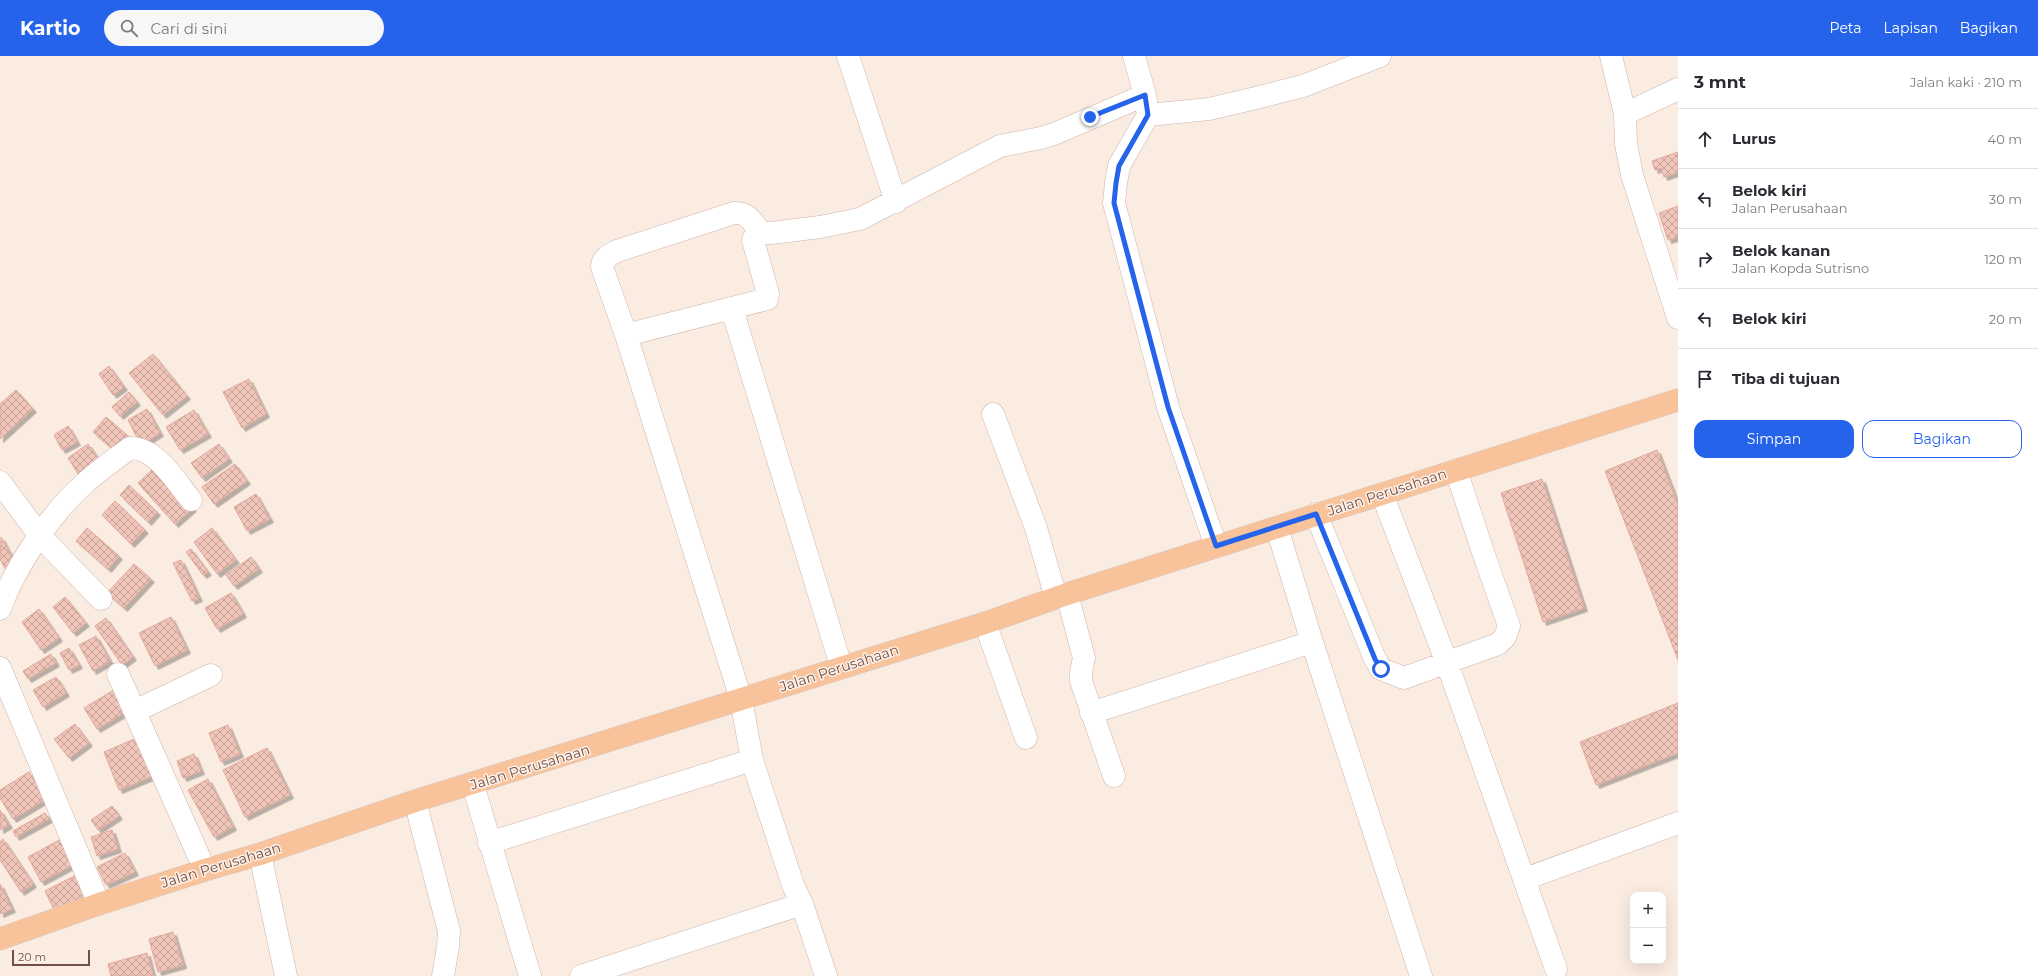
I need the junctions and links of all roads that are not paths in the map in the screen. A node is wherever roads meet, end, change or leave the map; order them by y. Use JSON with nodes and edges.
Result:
{"nodes":[{"id":1,"x":848,"y":56,"type":"edge"},
{"id":2,"x":1134,"y":56,"type":"edge"},
{"id":3,"x":1380,"y":56,"type":"edge"},
{"id":4,"x":1611,"y":56,"type":"edge"},
{"id":5,"x":1678,"y":89,"type":"edge"},
{"id":6,"x":1146,"y":105,"type":"junction"},
{"id":7,"x":1625,"y":114,"type":"junction"},
{"id":8,"x":896,"y":202,"type":"junction"},
{"id":9,"x":760,"y":232,"type":"junction"},
{"id":10,"x":732,"y":309,"type":"junction"},
{"id":11,"x":1678,"y":318,"type":"edge"},
{"id":12,"x":626,"y":335,"type":"junction"},
{"id":13,"x":1678,"y":400,"type":"edge"},
{"id":14,"x":994,"y":414,"type":"dead end"},
{"id":15,"x":1456,"y":470,"type":"junction"},
{"id":16,"x":0,"y":482,"type":"edge"},
{"id":17,"x":1382,"y":494,"type":"junction"},
{"id":18,"x":191,"y":500,"type":"dead end"},
{"id":19,"x":1316,"y":514,"type":"junction"},
{"id":20,"x":1277,"y":528,"type":"junction"},
{"id":21,"x":40,"y":536,"type":"junction"},
{"id":22,"x":1216,"y":546,"type":"junction"},
{"id":23,"x":1061,"y":596,"type":"junction"},
{"id":24,"x":101,"y":599,"type":"dead end"},
{"id":25,"x":0,"y":610,"type":"edge"},
{"id":26,"x":985,"y":623,"type":"junction"},
{"id":27,"x":1312,"y":642,"type":"junction"},
{"id":28,"x":1447,"y":663,"type":"junction"},
{"id":29,"x":841,"y":666,"type":"junction"},
{"id":30,"x":0,"y":668,"type":"edge"},
{"id":31,"x":118,"y":674,"type":"dead end"},
{"id":32,"x":211,"y":675,"type":"dead end"},
{"id":33,"x":741,"y":700,"type":"junction"},
{"id":34,"x":135,"y":711,"type":"junction"},
{"id":35,"x":1091,"y":713,"type":"junction"},
{"id":36,"x":1026,"y":738,"type":"dead end"},
{"id":37,"x":752,"y":760,"type":"junction"},
{"id":38,"x":1114,"y":776,"type":"dead end"},
{"id":39,"x":473,"y":785,"type":"junction"},
{"id":40,"x":415,"y":801,"type":"junction"},
{"id":41,"x":1678,"y":823,"type":"edge"},
{"id":42,"x":489,"y":843,"type":"junction"},
{"id":43,"x":260,"y":854,"type":"junction"},
{"id":44,"x":205,"y":870,"type":"junction"},
{"id":45,"x":1525,"y":879,"type":"junction"},
{"id":46,"x":99,"y":904,"type":"junction"},
{"id":47,"x":802,"y":904,"type":"junction"},
{"id":48,"x":0,"y":939,"type":"edge"},
{"id":49,"x":1556,"y":969,"type":"dead end"},
{"id":50,"x":286,"y":976,"type":"edge"},
{"id":51,"x":443,"y":976,"type":"edge"},
{"id":52,"x":530,"y":976,"type":"edge"},
{"id":53,"x":580,"y":976,"type":"edge"},
{"id":54,"x":826,"y":976,"type":"edge"},
{"id":55,"x":1421,"y":976,"type":"edge"}],
"edges":[{"from":1,"to":8,"type":"street"},
{"from":2,"to":6,"type":"street"},
{"from":3,"to":6,"type":"street"},
{"from":4,"to":7,"type":"street"},
{"from":5,"to":7,"type":"street"},
{"from":6,"to":8,"type":"street"},
{"from":6,"to":22,"type":"street"},
{"from":7,"to":11,"type":"street"},
{"from":8,"to":9,"type":"street"},
{"from":9,"to":10,"type":"street"},
{"from":9,"to":12,"type":"street"},
{"from":10,"to":12,"type":"street"},
{"from":10,"to":29,"type":"street"},
{"from":12,"to":33,"type":"street"},
{"from":13,"to":15,"type":"main road","name":"Jalan Perusahaan"},
{"from":14,"to":23,"type":"street"},
{"from":15,"to":17,"type":"main road","name":"Jalan Perusahaan"},
{"from":15,"to":28,"type":"street"},
{"from":16,"to":21,"type":"street"},
{"from":17,"to":19,"type":"main road","name":"Jalan Perusahaan"},
{"from":17,"to":28,"type":"street"},
{"from":18,"to":21,"type":"street"},
{"from":19,"to":20,"type":"main road","name":"Jalan Perusahaan"},
{"from":19,"to":28,"type":"street"},
{"from":20,"to":22,"type":"main road","name":"Jalan Perusahaan"},
{"from":20,"to":27,"type":"street"},
{"from":21,"to":24,"type":"street"},
{"from":21,"to":25,"type":"street"},
{"from":22,"to":23,"type":"main road","name":"Jalan Perusahaan"},
{"from":23,"to":26,"type":"main road","name":"Jalan Perusahaan"},
{"from":23,"to":35,"type":"street"},
{"from":26,"to":29,"type":"main road","name":"Jalan Perusahaan"},
{"from":26,"to":36,"type":"street"},
{"from":27,"to":35,"type":"street"},
{"from":27,"to":55,"type":"street"},
{"from":28,"to":45,"type":"street"},
{"from":29,"to":33,"type":"main road","name":"Jalan Perusahaan"},
{"from":30,"to":46,"type":"street"},
{"from":31,"to":34,"type":"street"},
{"from":32,"to":34,"type":"street"},
{"from":33,"to":37,"type":"street"},
{"from":33,"to":39,"type":"main road","name":"Jalan Perusahaan"},
{"from":34,"to":44,"type":"street"},
{"from":35,"to":38,"type":"street"},
{"from":37,"to":42,"type":"street"},
{"from":37,"to":47,"type":"street"},
{"from":39,"to":40,"type":"main road","name":"Jalan Perusahaan"},
{"from":39,"to":42,"type":"street"},
{"from":40,"to":43,"type":"main road","name":"Jalan Perusahaan"},
{"from":40,"to":51,"type":"street"},
{"from":41,"to":45,"type":"street"},
{"from":42,"to":52,"type":"street"},
{"from":43,"to":44,"type":"main road","name":"Jalan Perusahaan"},
{"from":43,"to":50,"type":"street"},
{"from":44,"to":46,"type":"main road","name":"Jalan Perusahaan"},
{"from":45,"to":49,"type":"street"},
{"from":46,"to":48,"type":"main road","name":"Jalan Perusahaan"},
{"from":47,"to":53,"type":"street"},
{"from":47,"to":54,"type":"street"}]}
